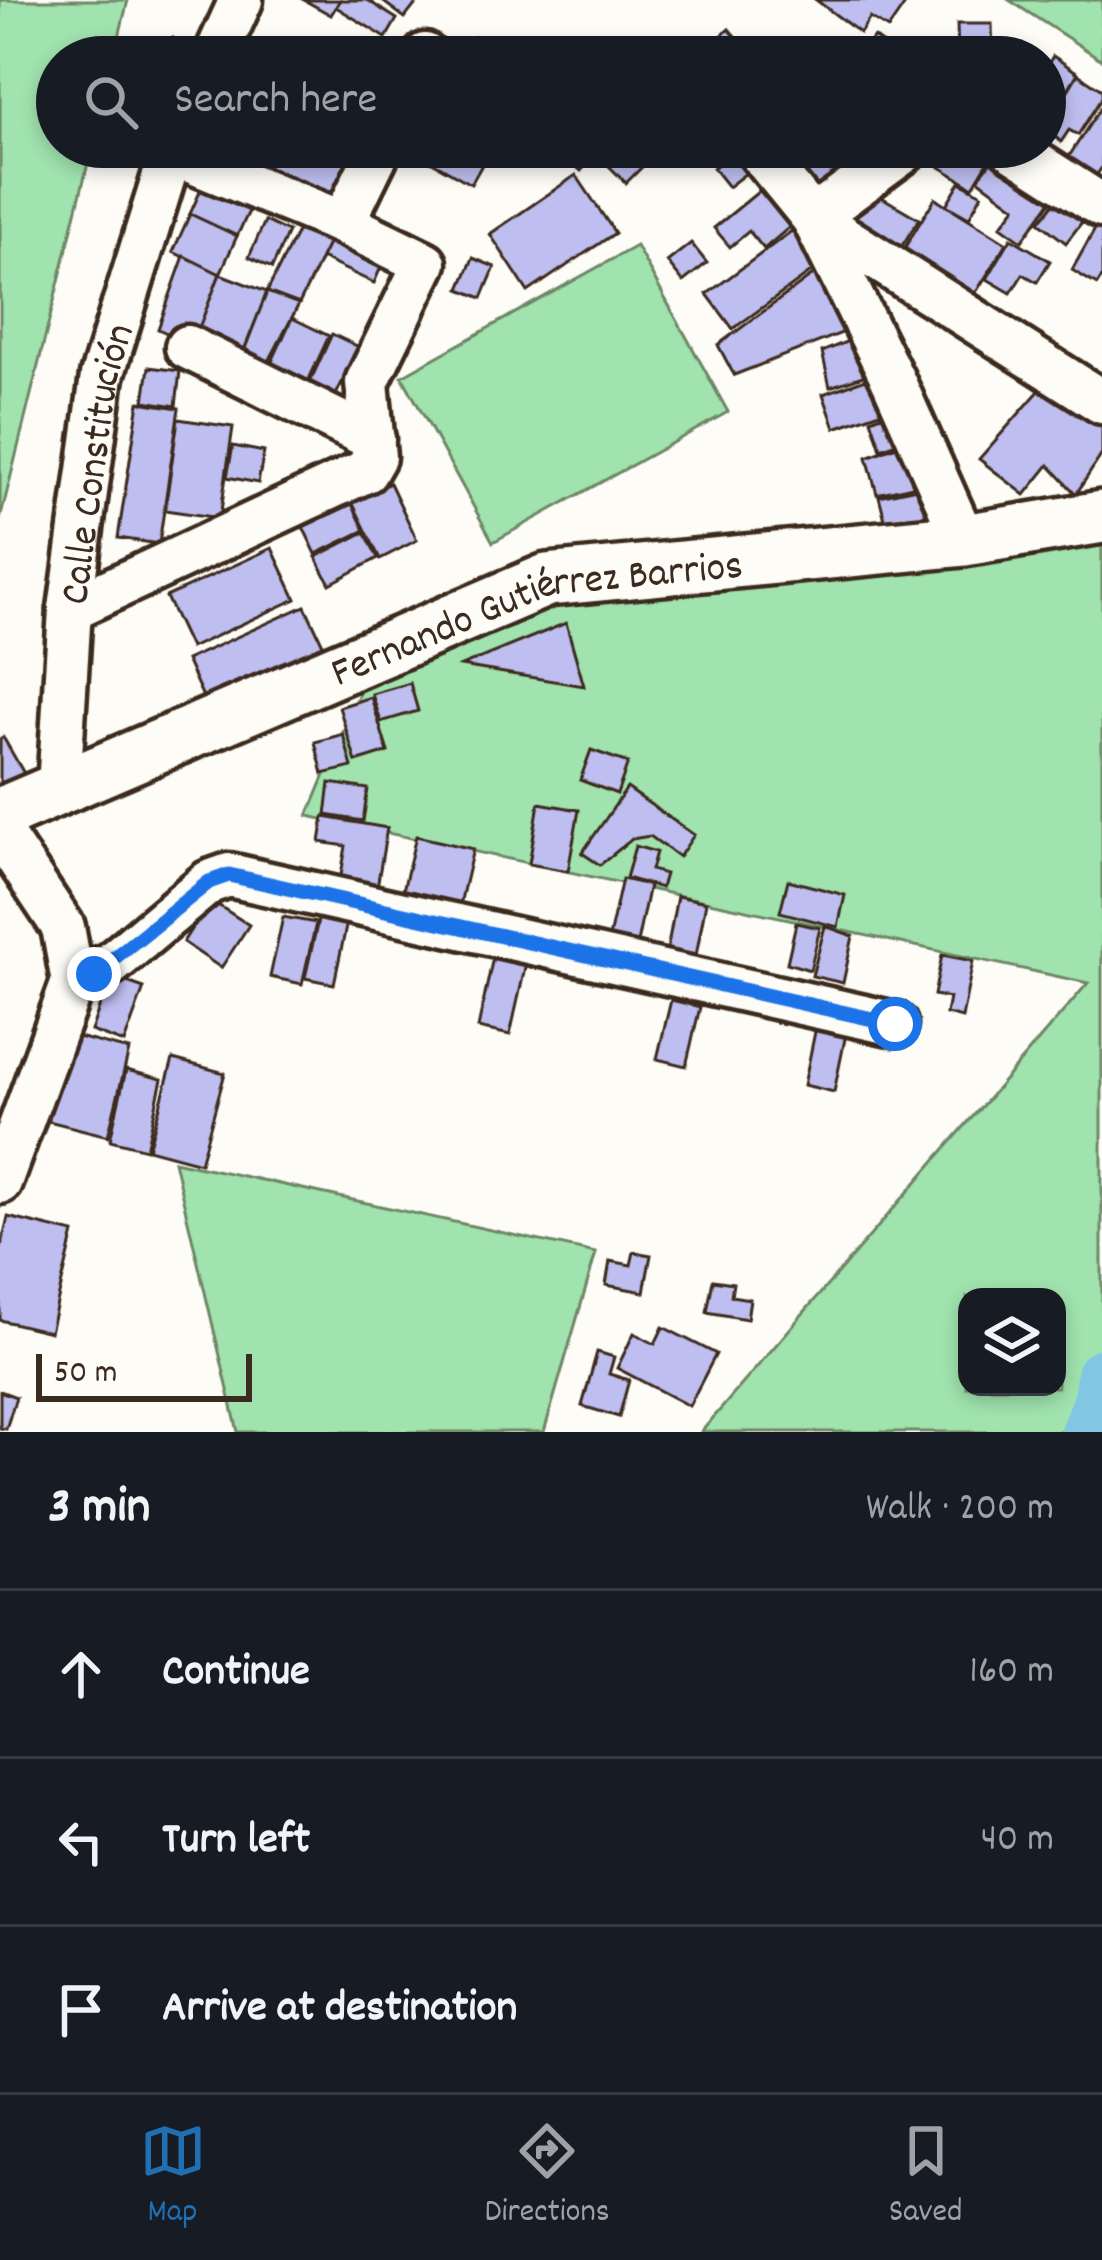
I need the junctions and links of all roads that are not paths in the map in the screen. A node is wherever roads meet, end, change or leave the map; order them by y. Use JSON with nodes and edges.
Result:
{"nodes":[{"id":1,"x":241,"y":0,"type":"edge"},
{"id":2,"x":225,"y":36,"type":"edge"},
{"id":3,"x":166,"y":168,"type":"edge"},
{"id":4,"x":214,"y":168,"type":"edge"},
{"id":5,"x":370,"y":168,"type":"edge"},
{"id":6,"x":772,"y":168,"type":"edge"},
{"id":7,"x":881,"y":168,"type":"edge"},
{"id":8,"x":1043,"y":168,"type":"edge"},
{"id":9,"x":1102,"y":206,"type":"edge"},
{"id":10,"x":813,"y":218,"type":"junction"},
{"id":11,"x":343,"y":224,"type":"junction"},
{"id":12,"x":188,"y":347,"type":"dead end"},
{"id":13,"x":1102,"y":402,"type":"edge"},
{"id":14,"x":373,"y":439,"type":"junction"},
{"id":15,"x":1102,"y":518,"type":"edge"},
{"id":16,"x":964,"y":540,"type":"junction"},
{"id":17,"x":70,"y":609,"type":"junction"},
{"id":18,"x":59,"y":788,"type":"junction"},
{"id":19,"x":0,"y":814,"type":"edge"},
{"id":20,"x":0,"y":832,"type":"edge"},
{"id":21,"x":73,"y":982,"type":"junction"},
{"id":22,"x":895,"y":1024,"type":"dead end"},
{"id":23,"x":0,"y":1182,"type":"edge"}],
"edges":[{"from":1,"to":2,"type":"street"},
{"from":3,"to":17,"type":"street","name":"Calle Constitución"},
{"from":4,"to":11,"type":"street"},
{"from":5,"to":11,"type":"street"},
{"from":6,"to":10,"type":"street"},
{"from":7,"to":10,"type":"street"},
{"from":8,"to":9,"type":"street"},
{"from":10,"to":13,"type":"street"},
{"from":10,"to":16,"type":"street"},
{"from":11,"to":14,"type":"street"},
{"from":12,"to":14,"type":"street"},
{"from":14,"to":17,"type":"street"},
{"from":15,"to":16,"type":"main road","name":"Fernando Gutiérrez Barrios"},
{"from":16,"to":18,"type":"main road","name":"Fernando Gutiérrez Barrios"},
{"from":17,"to":18,"type":"street","name":"Calle Constitución"},
{"from":18,"to":19,"type":"main road","name":"Fernando Gutiérrez Barrios"},
{"from":20,"to":21,"type":"street"},
{"from":21,"to":22,"type":"street"},
{"from":21,"to":23,"type":"street"}]}
